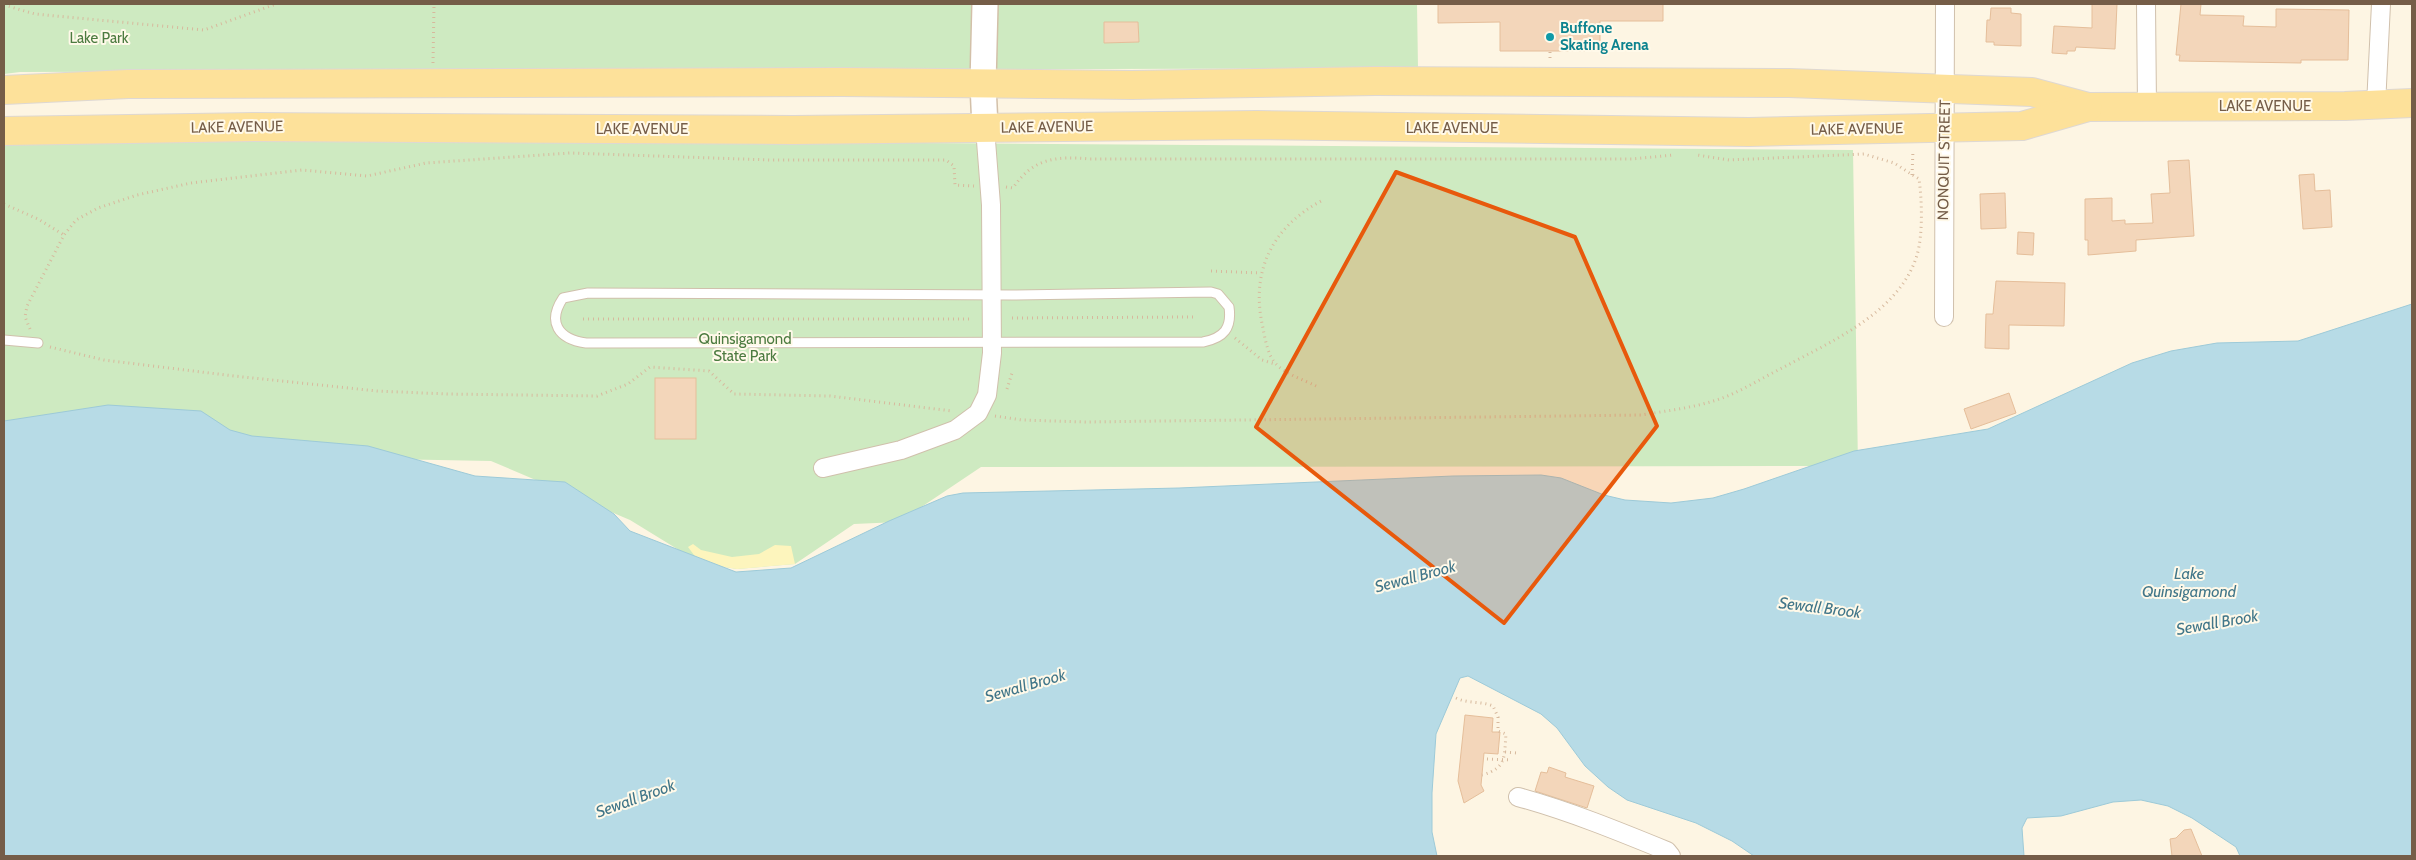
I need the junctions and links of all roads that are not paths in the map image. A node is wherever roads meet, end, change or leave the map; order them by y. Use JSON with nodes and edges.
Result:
{"nodes":[{"id":1,"x":985,"y":4,"type":"edge"},
{"id":2,"x":1945,"y":4,"type":"edge"},
{"id":3,"x":2146,"y":4,"type":"edge"},
{"id":4,"x":2381,"y":4,"type":"edge"},
{"id":5,"x":983,"y":84,"type":"junction"},
{"id":6,"x":4,"y":90,"type":"edge"},
{"id":7,"x":1945,"y":90,"type":"junction"},
{"id":8,"x":2412,"y":103,"type":"edge"},
{"id":9,"x":2376,"y":105,"type":"junction"},
{"id":10,"x":2147,"y":106,"type":"junction"},
{"id":11,"x":2088,"y":107,"type":"junction"},
{"id":12,"x":985,"y":128,"type":"junction"},
{"id":13,"x":1944,"y":128,"type":"junction"},
{"id":14,"x":4,"y":131,"type":"edge"},
{"id":15,"x":991,"y":294,"type":"junction"},
{"id":16,"x":1944,"y":317,"type":"dead end"},
{"id":17,"x":4,"y":340,"type":"edge"},
{"id":18,"x":991,"y":342,"type":"junction"},
{"id":19,"x":38,"y":343,"type":"road end"},
{"id":20,"x":823,"y":468,"type":"dead end"},
{"id":21,"x":1518,"y":797,"type":"dead end"},
{"id":22,"x":1671,"y":856,"type":"edge"}],
"edges":[{"from":1,"to":5,"type":"main road"},
{"from":2,"to":7,"type":"street","name":"NONQUIT STREET"},
{"from":3,"to":10,"type":"street"},
{"from":4,"to":9,"type":"street"},
{"from":5,"to":6,"type":"main road","name":"LAKE AVENUE"},
{"from":5,"to":7,"type":"main road","name":"LAKE AVENUE"},
{"from":5,"to":12,"type":"main road"},
{"from":7,"to":11,"type":"main road","name":"LAKE AVENUE"},
{"from":7,"to":13,"type":"street","name":"NONQUIT STREET"},
{"from":8,"to":9,"type":"main road","name":"LAKE AVENUE"},
{"from":9,"to":10,"type":"main road","name":"LAKE AVENUE"},
{"from":10,"to":11,"type":"main road","name":"LAKE AVENUE"},
{"from":11,"to":13,"type":"main road","name":"LAKE AVENUE"},
{"from":12,"to":13,"type":"main road","name":"LAKE AVENUE"},
{"from":12,"to":14,"type":"main road","name":"LAKE AVENUE"},
{"from":12,"to":15,"type":"street"},
{"from":13,"to":16,"type":"street","name":"NONQUIT STREET"},
{"from":15,"to":18,"type":"street"},
{"from":15,"to":18,"type":"lane"},
{"from":15,"to":18,"type":"lane"},
{"from":17,"to":19,"type":"lane"},
{"from":18,"to":20,"type":"street"},
{"from":21,"to":22,"type":"street"}]}
